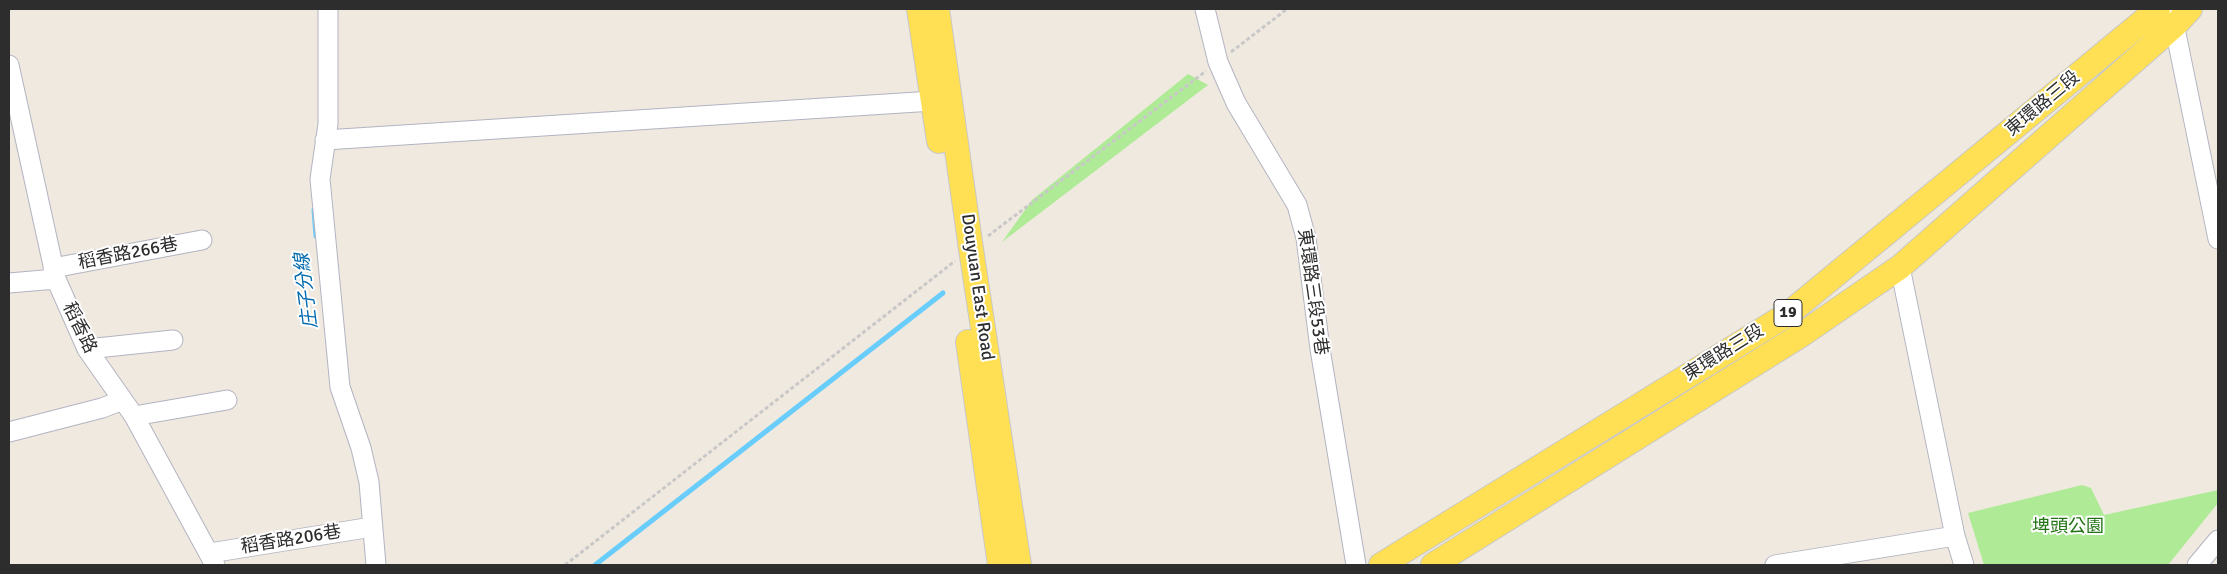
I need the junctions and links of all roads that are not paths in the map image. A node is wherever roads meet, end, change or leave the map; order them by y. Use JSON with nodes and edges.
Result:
{"nodes":[{"id":1,"x":328,"y":9,"type":"edge"},
{"id":2,"x":919,"y":9,"type":"edge"},
{"id":3,"x":937,"y":9,"type":"edge"},
{"id":4,"x":1205,"y":9,"type":"edge"},
{"id":5,"x":2158,"y":9,"type":"edge"},
{"id":6,"x":2179,"y":14,"type":"edge"},
{"id":7,"x":9,"y":65,"type":"edge"},
{"id":8,"x":933,"y":101,"type":"junction"},
{"id":9,"x":14,"y":115,"type":"edge"},
{"id":10,"x":325,"y":140,"type":"junction"},
{"id":11,"x":2218,"y":239,"type":"edge"},
{"id":12,"x":202,"y":240,"type":"dead end"},
{"id":13,"x":964,"y":254,"type":"junction"},
{"id":14,"x":1900,"y":267,"type":"junction"},
{"id":15,"x":54,"y":274,"type":"junction"},
{"id":16,"x":9,"y":283,"type":"edge"},
{"id":17,"x":172,"y":340,"type":"dead end"},
{"id":18,"x":87,"y":349,"type":"junction"},
{"id":19,"x":123,"y":400,"type":"junction"},
{"id":20,"x":227,"y":400,"type":"dead end"},
{"id":21,"x":134,"y":416,"type":"junction"},
{"id":22,"x":9,"y":432,"type":"edge"},
{"id":23,"x":372,"y":527,"type":"junction"},
{"id":24,"x":1955,"y":536,"type":"junction"},
{"id":25,"x":2218,"y":540,"type":"edge"},
{"id":26,"x":213,"y":559,"type":"edge"},
{"id":27,"x":376,"y":565,"type":"edge"},
{"id":28,"x":1000,"y":565,"type":"edge"},
{"id":29,"x":1019,"y":565,"type":"edge"},
{"id":30,"x":1356,"y":565,"type":"edge"},
{"id":31,"x":1381,"y":565,"type":"edge"},
{"id":32,"x":1433,"y":565,"type":"edge"},
{"id":33,"x":1775,"y":565,"type":"edge"},
{"id":34,"x":1964,"y":565,"type":"edge"},
{"id":35,"x":2197,"y":565,"type":"edge"}],
"edges":[{"from":1,"to":10,"type":"street"},
{"from":2,"to":8,"type":"main road","name":"Douyuan East Road"},
{"from":3,"to":13,"type":"main road","name":"Douyuan East Road"},
{"from":4,"to":30,"type":"street","name":"東環路三段53巷"},
{"from":5,"to":31,"type":"main road","name":"東環路三段","number":"19"},
{"from":6,"to":11,"type":"street"},
{"from":6,"to":14,"type":"main road","name":"東環路三段","number":"19"},
{"from":7,"to":9,"type":"street","name":"稻香路"},
{"from":8,"to":10,"type":"street"},
{"from":8,"to":13,"type":"main road","name":"Douyuan East Road"},
{"from":9,"to":15,"type":"street","name":"稻香路"},
{"from":10,"to":23,"type":"street"},
{"from":12,"to":15,"type":"street","name":"稻香路266巷"},
{"from":13,"to":28,"type":"main road","name":"Douyuan East Road"},
{"from":13,"to":29,"type":"main road","name":"Douyuan East Road"},
{"from":14,"to":24,"type":"street"},
{"from":14,"to":32,"type":"main road","name":"東環路三段","number":"19"},
{"from":15,"to":16,"type":"street","name":"稻香路266巷"},
{"from":15,"to":18,"type":"street","name":"稻香路"},
{"from":17,"to":18,"type":"street"},
{"from":18,"to":19,"type":"street","name":"稻香路"},
{"from":19,"to":21,"type":"street","name":"稻香路"},
{"from":19,"to":22,"type":"street"},
{"from":20,"to":21,"type":"street"},
{"from":21,"to":26,"type":"street","name":"稻香路"},
{"from":23,"to":26,"type":"street","name":"稻香路206巷"},
{"from":23,"to":27,"type":"street"},
{"from":24,"to":33,"type":"street"},
{"from":24,"to":34,"type":"street"},
{"from":25,"to":35,"type":"street"}]}
